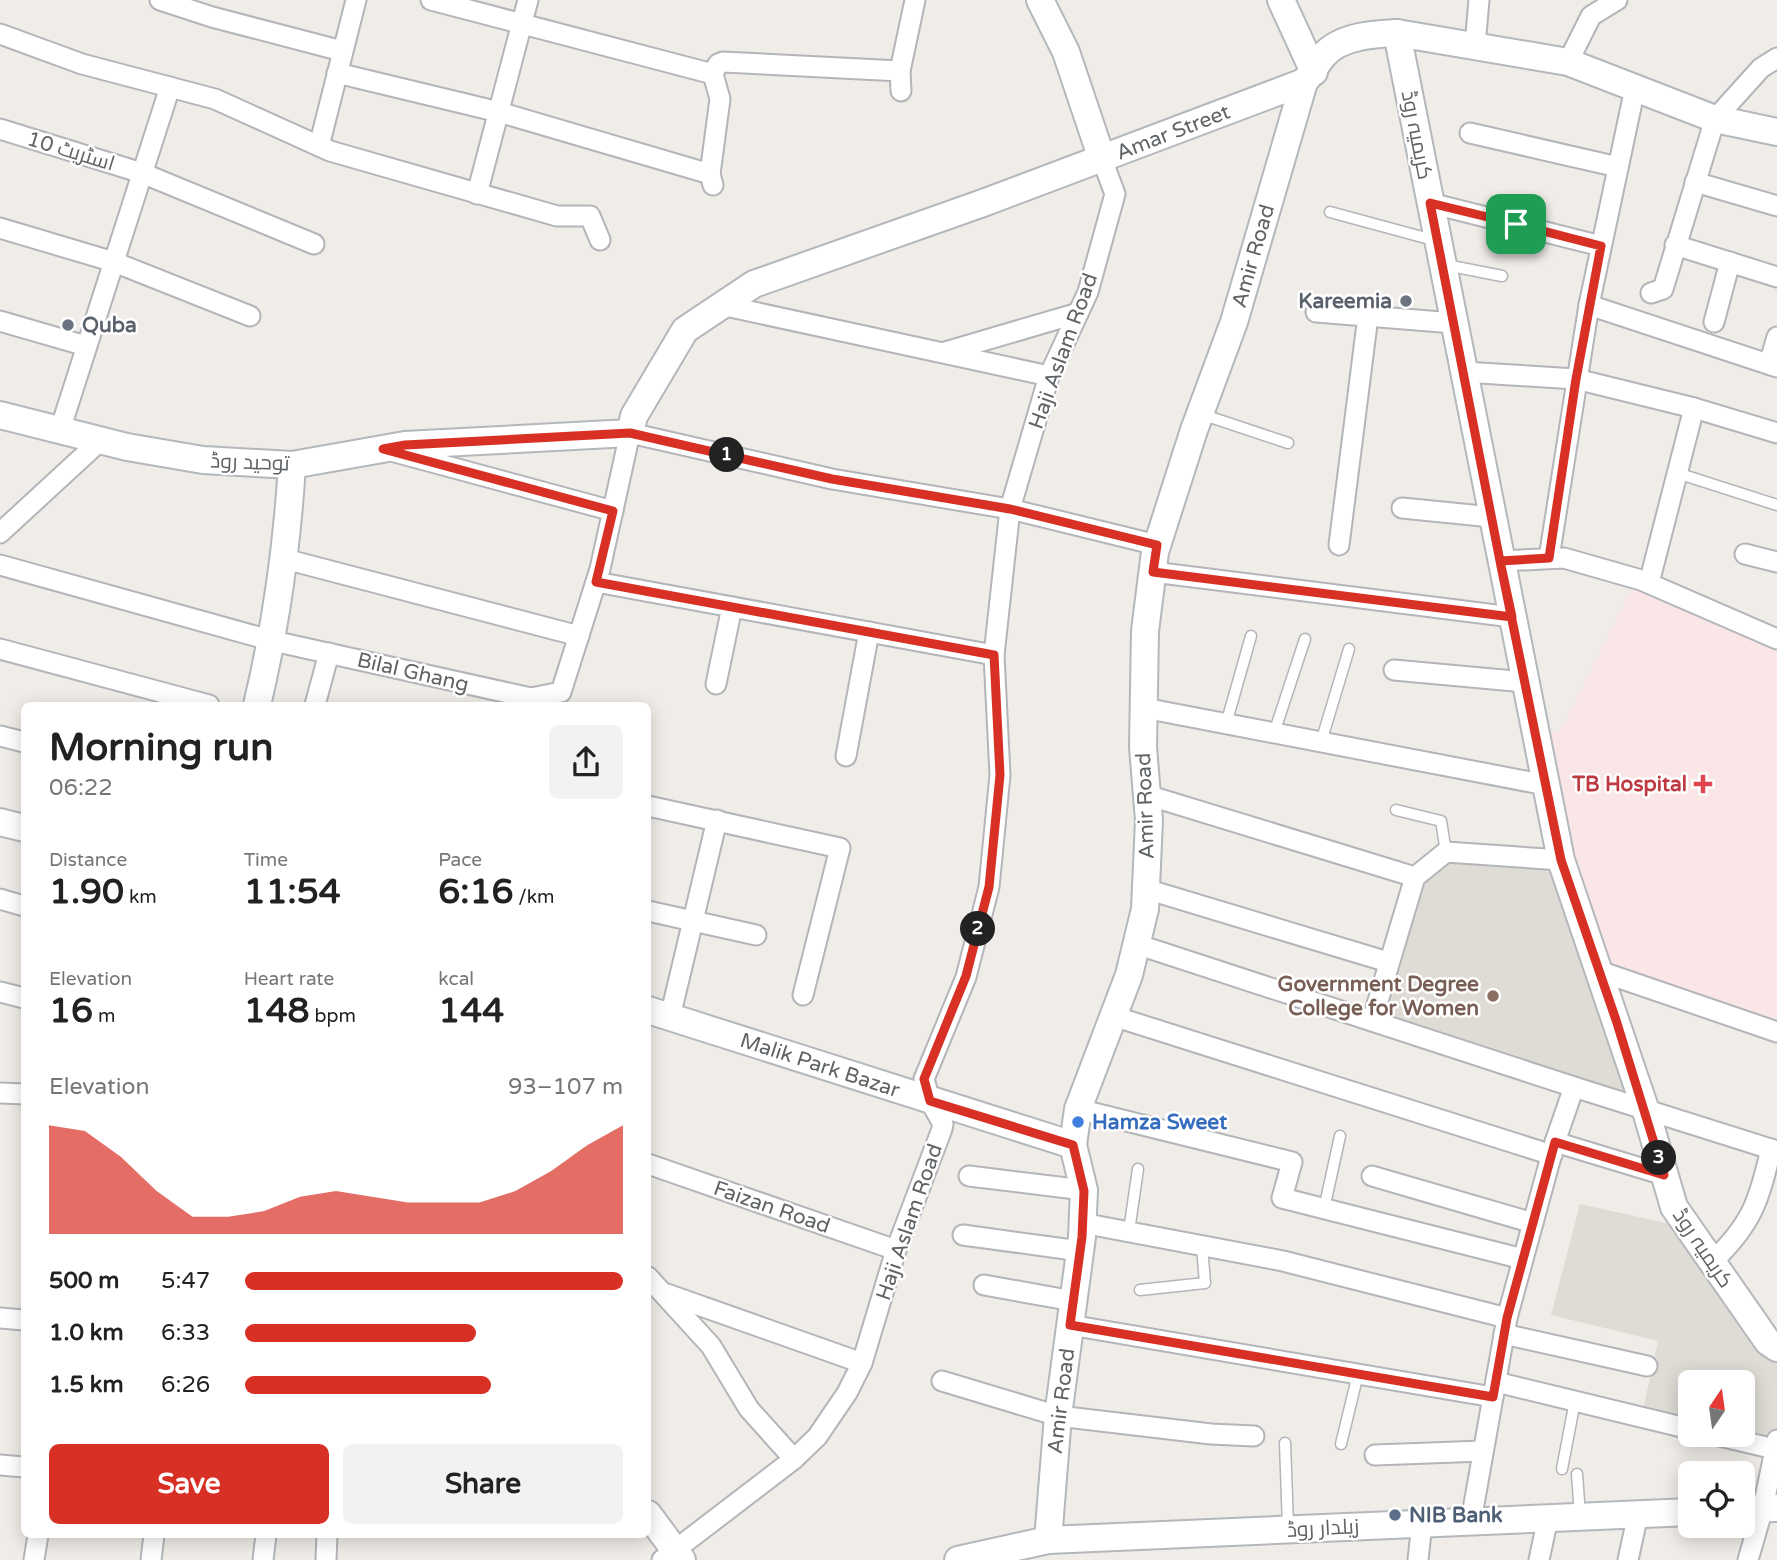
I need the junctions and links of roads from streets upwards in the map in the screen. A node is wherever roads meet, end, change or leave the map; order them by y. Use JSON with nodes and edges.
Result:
{"nodes":[{"id":1,"x":160,"y":0,"type":"edge"},
{"id":2,"x":356,"y":0,"type":"edge"},
{"id":3,"x":528,"y":0,"type":"edge"},
{"id":4,"x":915,"y":0,"type":"edge"},
{"id":5,"x":1040,"y":0,"type":"edge"},
{"id":6,"x":1281,"y":0,"type":"edge"},
{"id":7,"x":1479,"y":0,"type":"edge"},
{"id":8,"x":1618,"y":0,"type":"edge"},
{"id":9,"x":441,"y":1,"type":"edge"},
{"id":10,"x":522,"y":22,"type":"junction"},
{"id":11,"x":1397,"y":33,"type":"junction"},
{"id":12,"x":0,"y":34,"type":"edge"},
{"id":13,"x":1475,"y":46,"type":"junction"},
{"id":14,"x":342,"y":51,"type":"junction"},
{"id":15,"x":1777,"y":58,"type":"edge"},
{"id":16,"x":1568,"y":62,"type":"junction"},
{"id":17,"x":900,"y":71,"type":"junction"},
{"id":18,"x":337,"y":73,"type":"junction"},
{"id":19,"x":713,"y":74,"type":"junction"},
{"id":20,"x":1309,"y":77,"type":"junction"},
{"id":21,"x":170,"y":87,"type":"junction"},
{"id":22,"x":1635,"y":88,"type":"junction"},
{"id":23,"x":901,"y":91,"type":"dead end"},
{"id":24,"x":499,"y":112,"type":"junction"},
{"id":25,"x":1715,"y":119,"type":"junction"},
{"id":26,"x":0,"y":129,"type":"edge"},
{"id":27,"x":1469,"y":132,"type":"dead end"},
{"id":28,"x":1777,"y":132,"type":"edge"},
{"id":29,"x":319,"y":146,"type":"junction"},
{"id":30,"x":1102,"y":159,"type":"junction"},
{"id":31,"x":1618,"y":167,"type":"junction"},
{"id":32,"x":142,"y":173,"type":"junction"},
{"id":33,"x":1695,"y":182,"type":"junction"},
{"id":34,"x":477,"y":194,"type":"junction"},
{"id":35,"x":1430,"y":203,"type":"junction"},
{"id":36,"x":1777,"y":206,"type":"edge"},
{"id":37,"x":0,"y":228,"type":"edge"},
{"id":38,"x":600,"y":240,"type":"dead end"},
{"id":39,"x":314,"y":244,"type":"dead end"},
{"id":40,"x":1675,"y":245,"type":"junction"},
{"id":41,"x":1601,"y":246,"type":"junction"},
{"id":42,"x":114,"y":262,"type":"junction"},
{"id":43,"x":1730,"y":262,"type":"junction"},
{"id":44,"x":1777,"y":277,"type":"edge"},
{"id":45,"x":1651,"y":293,"type":"dead end"},
{"id":46,"x":721,"y":305,"type":"junction"},
{"id":47,"x":1589,"y":305,"type":"junction"},
{"id":48,"x":1316,"y":312,"type":"dead end"},
{"id":49,"x":1078,"y":313,"type":"junction"},
{"id":50,"x":250,"y":316,"type":"dead end"},
{"id":51,"x":1368,"y":316,"type":"junction"},
{"id":52,"x":0,"y":321,"type":"edge"},
{"id":53,"x":1454,"y":323,"type":"junction"},
{"id":54,"x":1714,"y":323,"type":"dead end"},
{"id":55,"x":1777,"y":337,"type":"edge"},
{"id":56,"x":86,"y":346,"type":"junction"},
{"id":57,"x":941,"y":353,"type":"junction"},
{"id":58,"x":1773,"y":365,"type":"edge"},
{"id":59,"x":1464,"y":372,"type":"junction"},
{"id":60,"x":1049,"y":376,"type":"junction"},
{"id":61,"x":1576,"y":379,"type":"junction"},
{"id":62,"x":1694,"y":408,"type":"junction"},
{"id":63,"x":0,"y":415,"type":"edge"},
{"id":64,"x":60,"y":430,"type":"junction"},
{"id":65,"x":630,"y":433,"type":"junction"},
{"id":66,"x":1777,"y":433,"type":"edge"},
{"id":67,"x":101,"y":440,"type":"junction"},
{"id":68,"x":383,"y":449,"type":"junction"},
{"id":69,"x":292,"y":465,"type":"junction"},
{"id":70,"x":1402,"y":508,"type":"dead end"},
{"id":71,"x":1010,"y":509,"type":"junction"},
{"id":72,"x":613,"y":511,"type":"junction"},
{"id":73,"x":1492,"y":517,"type":"junction"},
{"id":74,"x":0,"y":533,"type":"edge"},
{"id":75,"x":1157,"y":545,"type":"junction"},
{"id":76,"x":1339,"y":545,"type":"dead end"},
{"id":77,"x":1745,"y":554,"type":"dead end"},
{"id":78,"x":1549,"y":558,"type":"junction"},
{"id":79,"x":285,"y":559,"type":"junction"},
{"id":80,"x":1500,"y":561,"type":"junction"},
{"id":81,"x":1777,"y":562,"type":"edge"},
{"id":82,"x":0,"y":565,"type":"edge"},
{"id":83,"x":1153,"y":572,"type":"junction"},
{"id":84,"x":596,"y":582,"type":"junction"},
{"id":85,"x":1648,"y":583,"type":"junction"},
{"id":86,"x":732,"y":607,"type":"junction"},
{"id":87,"x":1512,"y":617,"type":"junction"},
{"id":88,"x":869,"y":632,"type":"junction"},
{"id":89,"x":579,"y":636,"type":"junction"},
{"id":90,"x":1777,"y":639,"type":"edge"},
{"id":91,"x":273,"y":641,"type":"junction"},
{"id":92,"x":0,"y":649,"type":"edge"},
{"id":93,"x":329,"y":653,"type":"junction"},
{"id":94,"x":994,"y":655,"type":"junction"},
{"id":95,"x":1394,"y":670,"type":"dead end"},
{"id":96,"x":1525,"y":682,"type":"junction"},
{"id":97,"x":716,"y":684,"type":"dead end"},
{"id":98,"x":198,"y":702,"type":"edge"},
{"id":99,"x":258,"y":702,"type":"edge"},
{"id":100,"x":316,"y":702,"type":"edge"},
{"id":101,"x":1144,"y":708,"type":"junction"},
{"id":102,"x":0,"y":736,"type":"edge"},
{"id":103,"x":21,"y":741,"type":"edge"},
{"id":104,"x":846,"y":756,"type":"dead end"},
{"id":105,"x":1546,"y":785,"type":"junction"},
{"id":106,"x":1147,"y":795,"type":"junction"},
{"id":107,"x":651,"y":807,"type":"edge"},
{"id":108,"x":717,"y":821,"type":"junction"},
{"id":109,"x":0,"y":822,"type":"edge"},
{"id":110,"x":21,"y":827,"type":"edge"},
{"id":111,"x":1561,"y":860,"type":"junction"},
{"id":112,"x":1415,"y":877,"type":"junction"},
{"id":113,"x":1146,"y":889,"type":"junction"},
{"id":114,"x":0,"y":899,"type":"edge"},
{"id":115,"x":21,"y":905,"type":"edge"},
{"id":116,"x":651,"y":912,"type":"edge"},
{"id":117,"x":693,"y":922,"type":"junction"},
{"id":118,"x":756,"y":935,"type":"dead end"},
{"id":119,"x":1136,"y":944,"type":"junction"},
{"id":120,"x":1388,"y":962,"type":"junction"},
{"id":121,"x":1599,"y":971,"type":"junction"},
{"id":122,"x":0,"y":992,"type":"edge"},
{"id":123,"x":803,"y":995,"type":"dead end"},
{"id":124,"x":21,"y":997,"type":"edge"},
{"id":125,"x":659,"y":1013,"type":"edge"},
{"id":126,"x":1113,"y":1016,"type":"junction"},
{"id":127,"x":1372,"y":1021,"type":"junction"},
{"id":128,"x":1777,"y":1032,"type":"edge"},
{"id":129,"x":1574,"y":1087,"type":"junction"},
{"id":130,"x":0,"y":1093,"type":"edge"},
{"id":131,"x":21,"y":1094,"type":"edge"},
{"id":132,"x":930,"y":1101,"type":"junction"},
{"id":133,"x":1079,"y":1109,"type":"junction"},
{"id":134,"x":1646,"y":1111,"type":"junction"},
{"id":135,"x":1073,"y":1145,"type":"junction"},
{"id":136,"x":1553,"y":1148,"type":"junction"},
{"id":137,"x":1774,"y":1150,"type":"edge"},
{"id":138,"x":651,"y":1165,"type":"edge"},
{"id":139,"x":1664,"y":1175,"type":"junction"},
{"id":140,"x":968,"y":1176,"type":"dead end"},
{"id":141,"x":1372,"y":1176,"type":"dead end"},
{"id":142,"x":1084,"y":1191,"type":"junction"},
{"id":143,"x":1082,"y":1223,"type":"junction"},
{"id":144,"x":1533,"y":1223,"type":"junction"},
{"id":145,"x":963,"y":1235,"type":"dead end"},
{"id":146,"x":896,"y":1250,"type":"junction"},
{"id":147,"x":1080,"y":1251,"type":"junction"},
{"id":148,"x":1523,"y":1259,"type":"junction"},
{"id":149,"x":1712,"y":1262,"type":"junction"},
{"id":150,"x":651,"y":1279,"type":"edge"},
{"id":151,"x":984,"y":1285,"type":"dead end"},
{"id":152,"x":663,"y":1293,"type":"junction"},
{"id":153,"x":1072,"y":1313,"type":"junction"},
{"id":154,"x":0,"y":1318,"type":"edge"},
{"id":155,"x":21,"y":1320,"type":"edge"},
{"id":156,"x":1506,"y":1326,"type":"junction"},
{"id":157,"x":1777,"y":1348,"type":"edge"},
{"id":158,"x":862,"y":1363,"type":"junction"},
{"id":159,"x":1647,"y":1366,"type":"dead end"},
{"id":160,"x":942,"y":1381,"type":"dead end"},
{"id":161,"x":1494,"y":1390,"type":"junction"},
{"id":162,"x":1058,"y":1416,"type":"junction"},
{"id":163,"x":1678,"y":1426,"type":"edge"},
{"id":164,"x":1254,"y":1436,"type":"dead end"},
{"id":165,"x":1755,"y":1443,"type":"edge"},
{"id":166,"x":1776,"y":1447,"type":"edge"},
{"id":167,"x":1483,"y":1451,"type":"junction"},
{"id":168,"x":1375,"y":1454,"type":"dead end"},
{"id":169,"x":794,"y":1459,"type":"junction"},
{"id":170,"x":0,"y":1465,"type":"edge"},
{"id":171,"x":21,"y":1467,"type":"edge"},
{"id":172,"x":1761,"y":1508,"type":"edge"},
{"id":173,"x":1678,"y":1512,"type":"edge"},
{"id":174,"x":1638,"y":1514,"type":"junction"},
{"id":175,"x":1548,"y":1518,"type":"junction"},
{"id":176,"x":651,"y":1519,"type":"edge"},
{"id":177,"x":1471,"y":1521,"type":"junction"},
{"id":178,"x":1422,"y":1524,"type":"junction"},
{"id":179,"x":38,"y":1538,"type":"edge"},
{"id":180,"x":154,"y":1538,"type":"edge"},
{"id":181,"x":266,"y":1538,"type":"edge"},
{"id":182,"x":327,"y":1538,"type":"edge"},
{"id":183,"x":1036,"y":1548,"type":"edge"},
{"id":184,"x":673,"y":1556,"type":"edge"},
{"id":185,"x":1421,"y":1559,"type":"edge"},
{"id":186,"x":34,"y":1560,"type":"edge"},
{"id":187,"x":151,"y":1560,"type":"edge"},
{"id":188,"x":263,"y":1560,"type":"edge"},
{"id":189,"x":326,"y":1560,"type":"edge"},
{"id":190,"x":958,"y":1560,"type":"edge"},
{"id":191,"x":1539,"y":1560,"type":"edge"},
{"id":192,"x":1628,"y":1560,"type":"edge"},
{"id":193,"x":1748,"y":1560,"type":"edge"}],
"edges":[{"from":1,"to":14,"type":"street"},
{"from":2,"to":14,"type":"street"},
{"from":3,"to":10,"type":"street"},
{"from":4,"to":17,"type":"street"},
{"from":5,"to":30,"type":"street"},
{"from":6,"to":20,"type":"street"},
{"from":7,"to":13,"type":"street"},
{"from":8,"to":16,"type":"street"},
{"from":9,"to":10,"type":"street"},
{"from":10,"to":19,"type":"street"},
{"from":10,"to":24,"type":"street"},
{"from":11,"to":13,"type":"street","name":"Amar Street"},
{"from":11,"to":20,"type":"street","name":"Amar Street"},
{"from":11,"to":35,"type":"street","name":"کریمیہ روڈ"},
{"from":12,"to":21,"type":"street"},
{"from":13,"to":16,"type":"street","name":"Amar Street"},
{"from":14,"to":18,"type":"street"},
{"from":15,"to":25,"type":"street"},
{"from":16,"to":22,"type":"street","name":"Amar Street"},
{"from":17,"to":19,"type":"street"},
{"from":17,"to":23,"type":"street"},
{"from":18,"to":24,"type":"street"},
{"from":18,"to":29,"type":"street"},
{"from":19,"to":24,"type":"street"},
{"from":20,"to":30,"type":"street","name":"Amar Street"},
{"from":20,"to":75,"type":"street","name":"Amir Road"},
{"from":21,"to":29,"type":"street"},
{"from":21,"to":32,"type":"street"},
{"from":22,"to":25,"type":"street","name":"Amar Street"},
{"from":22,"to":31,"type":"street"},
{"from":24,"to":34,"type":"street"},
{"from":25,"to":28,"type":"street","name":"Amar Street"},
{"from":25,"to":33,"type":"street"},
{"from":26,"to":32,"type":"street","name":"اسٹریٹ 10"},
{"from":27,"to":31,"type":"street"},
{"from":29,"to":34,"type":"street"},
{"from":30,"to":46,"type":"street","name":"Amar Street"},
{"from":30,"to":49,"type":"street","name":"Haji Aslam Road"},
{"from":31,"to":41,"type":"street"},
{"from":32,"to":39,"type":"street","name":"اسٹریٹ 10"},
{"from":32,"to":42,"type":"street"},
{"from":33,"to":36,"type":"street"},
{"from":33,"to":40,"type":"street"},
{"from":34,"to":38,"type":"street"},
{"from":35,"to":41,"type":"street"},
{"from":35,"to":53,"type":"street","name":"کریمیہ روڈ"},
{"from":37,"to":42,"type":"street"},
{"from":40,"to":43,"type":"street"},
{"from":40,"to":45,"type":"street"},
{"from":41,"to":47,"type":"street"},
{"from":42,"to":50,"type":"street"},
{"from":42,"to":56,"type":"street"},
{"from":43,"to":44,"type":"street"},
{"from":43,"to":54,"type":"street"},
{"from":46,"to":57,"type":"street"},
{"from":46,"to":65,"type":"street","name":"Amar Street"},
{"from":47,"to":58,"type":"street"},
{"from":47,"to":61,"type":"street"},
{"from":48,"to":51,"type":"street"},
{"from":49,"to":57,"type":"street"},
{"from":49,"to":60,"type":"street","name":"Haji Aslam Road"},
{"from":51,"to":53,"type":"street"},
{"from":51,"to":76,"type":"street"},
{"from":52,"to":56,"type":"street"},
{"from":53,"to":59,"type":"street","name":"کریمیہ روڈ"},
{"from":55,"to":58,"type":"street"},
{"from":56,"to":64,"type":"street"},
{"from":57,"to":60,"type":"street"},
{"from":59,"to":61,"type":"street"},
{"from":59,"to":73,"type":"street","name":"کریمیہ روڈ"},
{"from":60,"to":71,"type":"street","name":"Haji Aslam Road"},
{"from":61,"to":62,"type":"street"},
{"from":61,"to":78,"type":"street"},
{"from":62,"to":66,"type":"street"},
{"from":62,"to":85,"type":"street"},
{"from":63,"to":64,"type":"street","name":"توحید روڈ"},
{"from":64,"to":67,"type":"street","name":"توحید روڈ"},
{"from":65,"to":68,"type":"street","name":"توحید روڈ"},
{"from":65,"to":71,"type":"street"},
{"from":65,"to":72,"type":"street","name":"Bilal Ghang"},
{"from":67,"to":69,"type":"street","name":"توحید روڈ"},
{"from":67,"to":74,"type":"street"},
{"from":68,"to":69,"type":"street","name":"توحید روڈ"},
{"from":68,"to":72,"type":"street"},
{"from":69,"to":79,"type":"street"},
{"from":70,"to":73,"type":"street"},
{"from":71,"to":75,"type":"street"},
{"from":71,"to":94,"type":"street","name":"Haji Aslam Road"},
{"from":72,"to":84,"type":"street","name":"Bilal Ghang"},
{"from":73,"to":80,"type":"street","name":"کریمیہ روڈ"},
{"from":75,"to":83,"type":"street","name":"Amir Road"},
{"from":77,"to":81,"type":"street"},
{"from":78,"to":80,"type":"street"},
{"from":78,"to":85,"type":"street"},
{"from":79,"to":89,"type":"street"},
{"from":79,"to":91,"type":"street"},
{"from":80,"to":87,"type":"street","name":"کریمیہ روڈ"},
{"from":82,"to":91,"type":"street","name":"Bilal Ghang"},
{"from":83,"to":87,"type":"street"},
{"from":83,"to":101,"type":"street","name":"Amir Road"},
{"from":84,"to":86,"type":"street"},
{"from":84,"to":89,"type":"street","name":"Bilal Ghang"},
{"from":85,"to":90,"type":"street"},
{"from":86,"to":88,"type":"street"},
{"from":86,"to":97,"type":"street"},
{"from":87,"to":96,"type":"street","name":"کریمیہ روڈ"},
{"from":88,"to":94,"type":"street"},
{"from":88,"to":104,"type":"street"},
{"from":89,"to":93,"type":"street","name":"Bilal Ghang"},
{"from":91,"to":93,"type":"street","name":"Bilal Ghang"},
{"from":91,"to":99,"type":"street"},
{"from":92,"to":98,"type":"street"},
{"from":93,"to":100,"type":"street"},
{"from":94,"to":132,"type":"street","name":"Haji Aslam Road"},
{"from":95,"to":96,"type":"street"},
{"from":96,"to":105,"type":"street","name":"کریمیہ روڈ"},
{"from":101,"to":105,"type":"street"},
{"from":101,"to":106,"type":"street","name":"Amir Road"},
{"from":102,"to":103,"type":"street"},
{"from":105,"to":111,"type":"street","name":"کریمیہ روڈ"},
{"from":106,"to":112,"type":"street"},
{"from":106,"to":113,"type":"street","name":"Amir Road"},
{"from":107,"to":108,"type":"street"},
{"from":108,"to":117,"type":"street"},
{"from":108,"to":123,"type":"street"},
{"from":109,"to":110,"type":"street"},
{"from":111,"to":112,"type":"street"},
{"from":111,"to":121,"type":"street","name":"کریمیہ روڈ"},
{"from":112,"to":120,"type":"street"},
{"from":113,"to":119,"type":"street","name":"Amir Road"},
{"from":113,"to":120,"type":"street"},
{"from":114,"to":115,"type":"street"},
{"from":116,"to":117,"type":"street"},
{"from":117,"to":118,"type":"street"},
{"from":117,"to":125,"type":"street"},
{"from":119,"to":126,"type":"street","name":"Amir Road"},
{"from":119,"to":127,"type":"street"},
{"from":120,"to":127,"type":"street"},
{"from":121,"to":128,"type":"street"},
{"from":121,"to":134,"type":"street","name":"کریمیہ روڈ"},
{"from":122,"to":124,"type":"street"},
{"from":125,"to":132,"type":"street","name":"Malik Park Bazar"},
{"from":126,"to":133,"type":"street","name":"Amir Road"},
{"from":126,"to":136,"type":"street"},
{"from":127,"to":129,"type":"street"},
{"from":129,"to":134,"type":"street"},
{"from":129,"to":136,"type":"street"},
{"from":130,"to":131,"type":"street"},
{"from":132,"to":135,"type":"street","name":"Malik Park Bazar"},
{"from":132,"to":146,"type":"street","name":"Haji Aslam Road"},
{"from":133,"to":135,"type":"street","name":"Amir Road"},
{"from":133,"to":148,"type":"street"},
{"from":134,"to":137,"type":"street"},
{"from":134,"to":139,"type":"street","name":"کریمیہ روڈ"},
{"from":135,"to":142,"type":"street","name":"Amir Road"},
{"from":136,"to":139,"type":"street"},
{"from":136,"to":144,"type":"street"},
{"from":137,"to":149,"type":"street"},
{"from":138,"to":146,"type":"street","name":"Faizan Road"},
{"from":139,"to":149,"type":"street","name":"کریمیہ روڈ"},
{"from":140,"to":142,"type":"street"},
{"from":141,"to":144,"type":"street"},
{"from":142,"to":143,"type":"street","name":"Amir Road"},
{"from":143,"to":147,"type":"street","name":"Amir Road"},
{"from":143,"to":156,"type":"street"},
{"from":144,"to":148,"type":"street"},
{"from":145,"to":147,"type":"street"},
{"from":146,"to":158,"type":"street","name":"Haji Aslam Road"},
{"from":147,"to":153,"type":"street","name":"Amir Road"},
{"from":148,"to":156,"type":"street"},
{"from":149,"to":157,"type":"street","name":"کریمیہ روڈ"},
{"from":150,"to":152,"type":"street"},
{"from":151,"to":153,"type":"street"},
{"from":152,"to":158,"type":"street"},
{"from":152,"to":169,"type":"street"},
{"from":153,"to":161,"type":"street"},
{"from":153,"to":162,"type":"street","name":"Amir Road"},
{"from":154,"to":155,"type":"street"},
{"from":156,"to":159,"type":"street"},
{"from":156,"to":161,"type":"street"},
{"from":158,"to":169,"type":"street","name":"Haji Aslam Road"},
{"from":160,"to":162,"type":"street"},
{"from":161,"to":163,"type":"street"},
{"from":161,"to":167,"type":"street"},
{"from":162,"to":164,"type":"street"},
{"from":162,"to":183,"type":"street","name":"Amir Road"},
{"from":165,"to":166,"type":"street"},
{"from":166,"to":172,"type":"street"},
{"from":167,"to":168,"type":"street"},
{"from":167,"to":177,"type":"street"},
{"from":169,"to":184,"type":"street","name":"Haji Aslam Road"},
{"from":170,"to":171,"type":"street"},
{"from":172,"to":193,"type":"street"},
{"from":173,"to":174,"type":"street","name":"زیلدار روڈ"},
{"from":174,"to":175,"type":"street","name":"زیلدار روڈ"},
{"from":174,"to":192,"type":"street"},
{"from":175,"to":177,"type":"street","name":"زیلدار روڈ"},
{"from":175,"to":191,"type":"street"},
{"from":176,"to":184,"type":"street"},
{"from":177,"to":178,"type":"street","name":"زیلدار روڈ"},
{"from":178,"to":183,"type":"street","name":"زیلدار روڈ"},
{"from":178,"to":185,"type":"street"},
{"from":179,"to":186,"type":"street"},
{"from":180,"to":187,"type":"street"},
{"from":181,"to":188,"type":"street"},
{"from":182,"to":189,"type":"street"},
{"from":183,"to":190,"type":"street","name":"زیلدار روڈ"}]}
